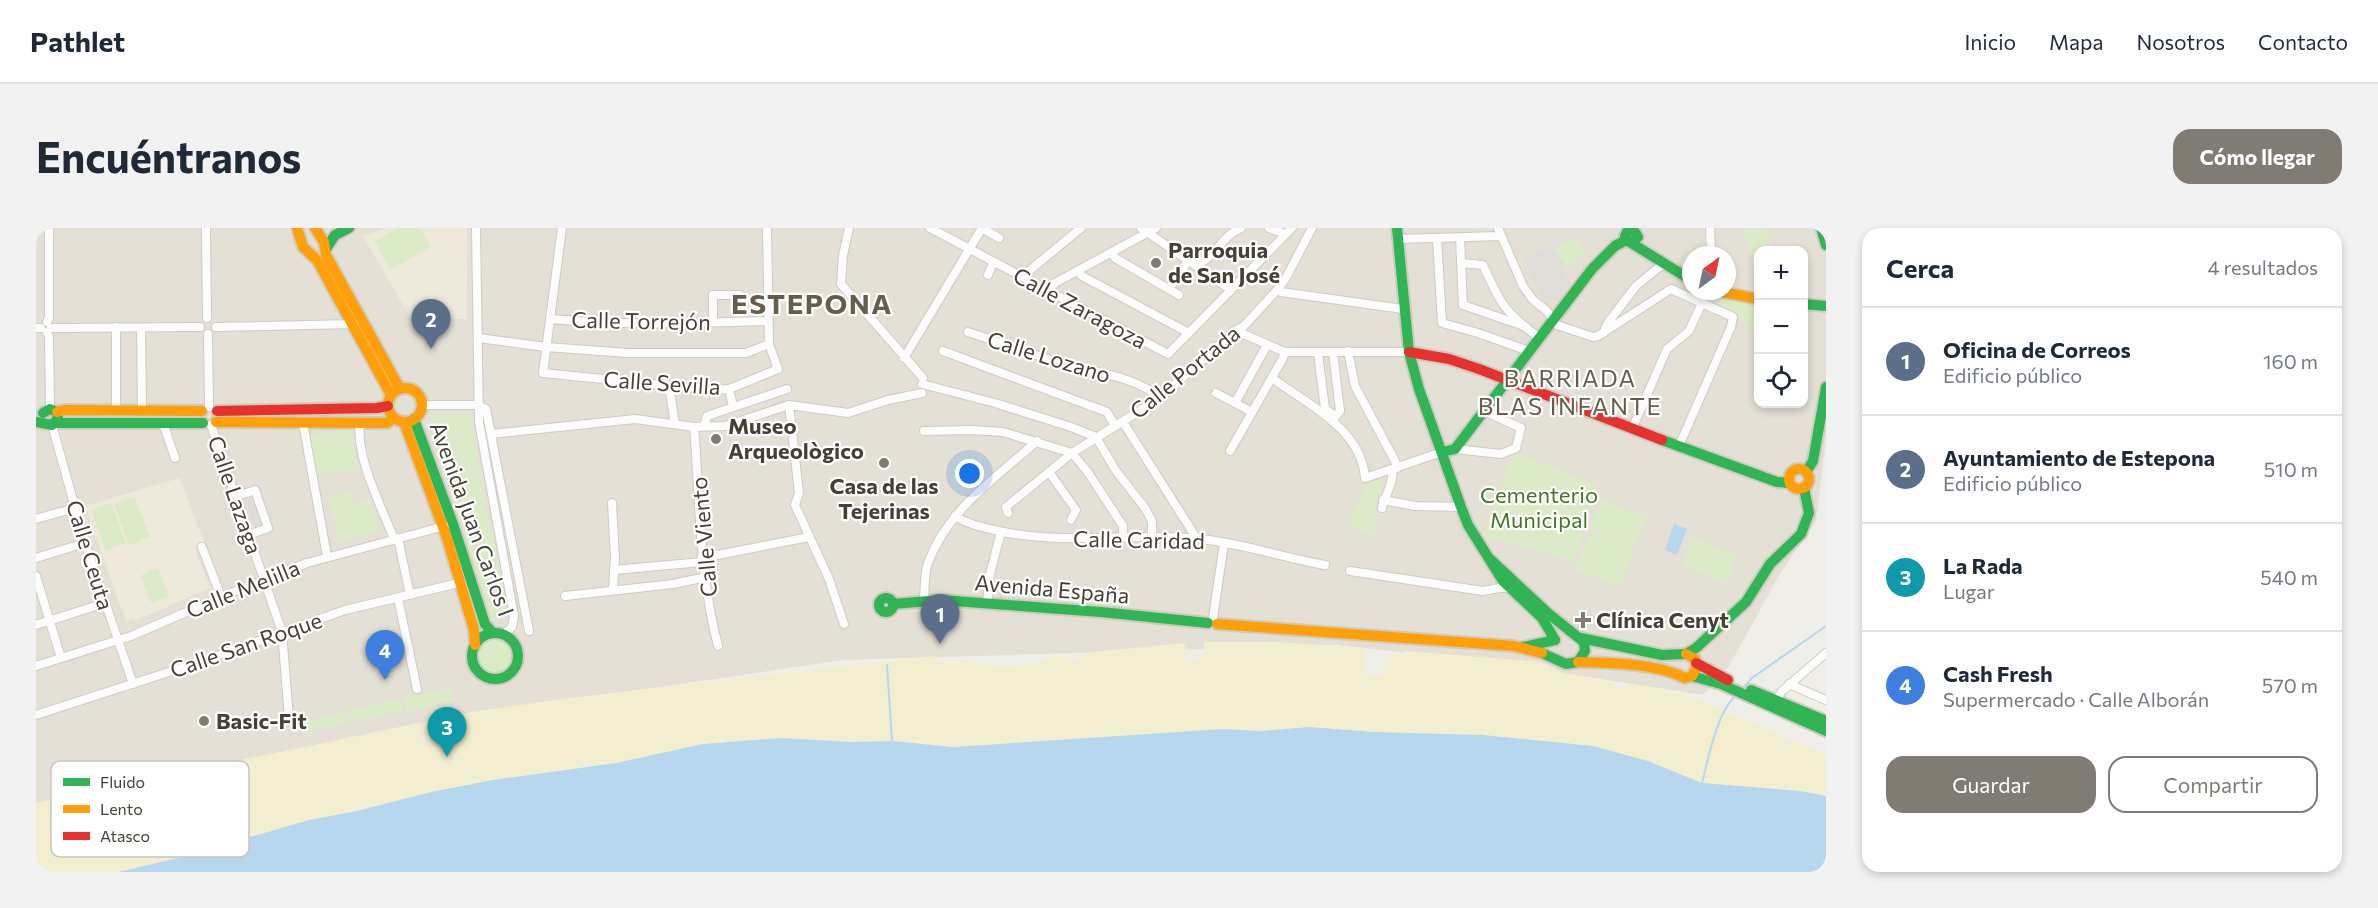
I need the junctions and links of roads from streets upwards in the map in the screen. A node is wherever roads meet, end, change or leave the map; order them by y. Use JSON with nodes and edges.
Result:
{"nodes":[{"id":1,"x":49,"y":228,"type":"edge"},
{"id":2,"x":206,"y":228,"type":"edge"},
{"id":3,"x":297,"y":228,"type":"edge"},
{"id":4,"x":315,"y":228,"type":"edge"},
{"id":5,"x":349,"y":228,"type":"edge"},
{"id":6,"x":476,"y":228,"type":"edge"},
{"id":7,"x":562,"y":228,"type":"edge"},
{"id":8,"x":767,"y":228,"type":"edge"},
{"id":9,"x":849,"y":228,"type":"edge"},
{"id":10,"x":930,"y":228,"type":"edge"},
{"id":11,"x":1081,"y":228,"type":"edge"},
{"id":12,"x":1156,"y":228,"type":"edge"},
{"id":13,"x":1241,"y":228,"type":"edge"},
{"id":14,"x":1269,"y":228,"type":"edge"},
{"id":15,"x":1292,"y":228,"type":"edge"},
{"id":16,"x":1648,"y":228,"type":"edge"},
{"id":17,"x":1710,"y":228,"type":"edge"},
{"id":18,"x":1821,"y":228,"type":"edge"},
{"id":19,"x":1144,"y":230,"type":"edge"},
{"id":20,"x":1310,"y":230,"type":"edge"},
{"id":21,"x":1499,"y":232,"type":"edge"},
{"id":22,"x":1398,"y":233,"type":"edge"},
{"id":23,"x":1285,"y":234,"type":"junction"},
{"id":24,"x":1631,"y":234,"type":"edge"},
{"id":25,"x":999,"y":238,"type":"dead end"},
{"id":26,"x":1437,"y":238,"type":"junction"},
{"id":27,"x":1460,"y":238,"type":"junction"},
{"id":28,"x":1826,"y":245,"type":"edge"},
{"id":29,"x":1711,"y":246,"type":"edge"},
{"id":30,"x":968,"y":249,"type":"junction"},
{"id":31,"x":1112,"y":252,"type":"junction"},
{"id":32,"x":323,"y":255,"type":"junction"},
{"id":33,"x":1188,"y":261,"type":"junction"},
{"id":34,"x":993,"y":262,"type":"junction"},
{"id":35,"x":1461,"y":263,"type":"junction"},
{"id":36,"x":1663,"y":264,"type":"junction"},
{"id":37,"x":1197,"y":265,"type":"junction"},
{"id":38,"x":1078,"y":271,"type":"junction"},
{"id":39,"x":988,"y":274,"type":"dead end"},
{"id":40,"x":1682,"y":275,"type":"edge"},
{"id":41,"x":1026,"y":279,"type":"junction"},
{"id":42,"x":1169,"y":289,"type":"junction"},
{"id":43,"x":1231,"y":290,"type":"junction"},
{"id":44,"x":1278,"y":290,"type":"junction"},
{"id":45,"x":1049,"y":291,"type":"junction"},
{"id":46,"x":739,"y":295,"type":"dead end"},
{"id":47,"x":1179,"y":295,"type":"dead end"},
{"id":48,"x":1736,"y":295,"type":"edge"},
{"id":49,"x":1754,"y":298,"type":"edge"},
{"id":50,"x":1702,"y":303,"type":"junction"},
{"id":51,"x":1808,"y":304,"type":"edge"},
{"id":52,"x":1826,"y":306,"type":"edge"},
{"id":53,"x":1403,"y":309,"type":"junction"},
{"id":54,"x":207,"y":318,"type":"junction"},
{"id":55,"x":550,"y":319,"type":"junction"},
{"id":56,"x":1552,"y":320,"type":"junction"},
{"id":57,"x":768,"y":321,"type":"junction"},
{"id":58,"x":714,"y":322,"type":"junction"},
{"id":59,"x":354,"y":324,"type":"junction"},
{"id":60,"x":1524,"y":326,"type":"junction"},
{"id":61,"x":44,"y":327,"type":"edge"},
{"id":62,"x":116,"y":327,"type":"junction"},
{"id":63,"x":141,"y":327,"type":"junction"},
{"id":64,"x":200,"y":327,"type":"junction"},
{"id":65,"x":216,"y":327,"type":"junction"},
{"id":66,"x":1239,"y":329,"type":"junction"},
{"id":67,"x":968,"y":332,"type":"dead end"},
{"id":68,"x":1604,"y":332,"type":"junction"},
{"id":69,"x":1189,"y":333,"type":"junction"},
{"id":70,"x":208,"y":334,"type":"junction"},
{"id":71,"x":479,"y":338,"type":"junction"},
{"id":72,"x":1539,"y":338,"type":"junction"},
{"id":73,"x":769,"y":344,"type":"junction"},
{"id":74,"x":1267,"y":345,"type":"junction"},
{"id":75,"x":546,"y":347,"type":"junction"},
{"id":76,"x":943,"y":351,"type":"dead end"},
{"id":77,"x":1348,"y":351,"type":"junction"},
{"id":78,"x":1529,"y":351,"type":"junction"},
{"id":79,"x":1285,"y":352,"type":"junction"},
{"id":80,"x":1333,"y":352,"type":"junction"},
{"id":81,"x":1409,"y":352,"type":"junction"},
{"id":82,"x":1318,"y":353,"type":"junction"},
{"id":83,"x":904,"y":358,"type":"junction"},
{"id":84,"x":1272,"y":378,"type":"junction"},
{"id":85,"x":1507,"y":380,"type":"junction"},
{"id":86,"x":669,"y":386,"type":"junction"},
{"id":87,"x":1826,"y":387,"type":"edge"},
{"id":88,"x":729,"y":389,"type":"junction"},
{"id":89,"x":787,"y":389,"type":"dead end"},
{"id":90,"x":922,"y":393,"type":"dead end"},
{"id":91,"x":1216,"y":393,"type":"dead end"},
{"id":92,"x":393,"y":397,"type":"junction"},
{"id":93,"x":1160,"y":398,"type":"junction"},
{"id":94,"x":1234,"y":403,"type":"junction"},
{"id":95,"x":422,"y":405,"type":"junction"},
{"id":96,"x":789,"y":405,"type":"junction"},
{"id":97,"x":733,"y":406,"type":"junction"},
{"id":98,"x":482,"y":407,"type":"junction"},
{"id":99,"x":116,"y":409,"type":"junction"},
{"id":100,"x":142,"y":409,"type":"junction"},
{"id":101,"x":1484,"y":411,"type":"junction"},
{"id":102,"x":1252,"y":412,"type":"junction"},
{"id":103,"x":210,"y":416,"type":"junction"},
{"id":104,"x":47,"y":417,"type":"edge"},
{"id":105,"x":1334,"y":418,"type":"junction"},
{"id":106,"x":404,"y":420,"type":"junction"},
{"id":107,"x":1123,"y":422,"type":"junction"},
{"id":108,"x":163,"y":423,"type":"junction"},
{"id":109,"x":303,"y":423,"type":"junction"},
{"id":110,"x":360,"y":423,"type":"junction"},
{"id":111,"x":675,"y":424,"type":"junction"},
{"id":112,"x":704,"y":426,"type":"junction"},
{"id":113,"x":1114,"y":426,"type":"junction"},
{"id":114,"x":694,"y":427,"type":"junction"},
{"id":115,"x":1632,"y":429,"type":"junction"},
{"id":116,"x":924,"y":431,"type":"dead end"},
{"id":117,"x":491,"y":434,"type":"junction"},
{"id":118,"x":1096,"y":437,"type":"junction"},
{"id":119,"x":1037,"y":441,"type":"junction"},
{"id":120,"x":1679,"y":446,"type":"junction"},
{"id":121,"x":1455,"y":449,"type":"junction"},
{"id":122,"x":1230,"y":451,"type":"dead end"},
{"id":123,"x":1442,"y":452,"type":"junction"},
{"id":124,"x":1072,"y":453,"type":"junction"},
{"id":125,"x":175,"y":458,"type":"dead end"},
{"id":126,"x":1394,"y":469,"type":"junction"},
{"id":127,"x":1049,"y":472,"type":"junction"},
{"id":128,"x":1806,"y":472,"type":"junction"},
{"id":129,"x":499,"y":474,"type":"junction"},
{"id":130,"x":489,"y":476,"type":"junction"},
{"id":131,"x":1789,"y":483,"type":"junction"},
{"id":132,"x":1804,"y":488,"type":"junction"},
{"id":133,"x":235,"y":496,"type":"junction"},
{"id":134,"x":612,"y":503,"type":"dead end"},
{"id":135,"x":1461,"y":507,"type":"junction"},
{"id":136,"x":75,"y":508,"type":"junction"},
{"id":137,"x":1008,"y":513,"type":"dead end"},
{"id":138,"x":507,"y":515,"type":"junction"},
{"id":139,"x":955,"y":516,"type":"junction"},
{"id":140,"x":496,"y":517,"type":"junction"},
{"id":141,"x":36,"y":519,"type":"edge"},
{"id":142,"x":1071,"y":520,"type":"dead end"},
{"id":143,"x":448,"y":525,"type":"junction"},
{"id":144,"x":1001,"y":532,"type":"junction"},
{"id":145,"x":248,"y":535,"type":"junction"},
{"id":146,"x":809,"y":537,"type":"junction"},
{"id":147,"x":1123,"y":537,"type":"junction"},
{"id":148,"x":1152,"y":537,"type":"junction"},
{"id":149,"x":396,"y":539,"type":"junction"},
{"id":150,"x":1197,"y":539,"type":"junction"},
{"id":151,"x":85,"y":543,"type":"junction"},
{"id":152,"x":1224,"y":543,"type":"junction"},
{"id":153,"x":202,"y":547,"type":"dead end"},
{"id":154,"x":327,"y":556,"type":"junction"},
{"id":155,"x":36,"y":558,"type":"edge"},
{"id":156,"x":702,"y":560,"type":"junction"},
{"id":157,"x":1491,"y":560,"type":"junction"},
{"id":158,"x":1325,"y":565,"type":"dead end"},
{"id":159,"x":614,"y":570,"type":"junction"},
{"id":160,"x":1350,"y":571,"type":"dead end"},
{"id":161,"x":518,"y":574,"type":"junction"},
{"id":162,"x":36,"y":576,"type":"edge"},
{"id":163,"x":508,"y":576,"type":"junction"},
{"id":164,"x":706,"y":577,"type":"junction"},
{"id":165,"x":264,"y":579,"type":"junction"},
{"id":166,"x":459,"y":584,"type":"junction"},
{"id":167,"x":1504,"y":586,"type":"junction"},
{"id":168,"x":613,"y":590,"type":"junction"},
{"id":169,"x":511,"y":593,"type":"junction"},
{"id":170,"x":410,"y":595,"type":"junction"},
{"id":171,"x":565,"y":596,"type":"dead end"},
{"id":172,"x":221,"y":597,"type":"junction"},
{"id":173,"x":522,"y":597,"type":"junction"},
{"id":174,"x":398,"y":598,"type":"junction"},
{"id":175,"x":1532,"y":599,"type":"junction"},
{"id":176,"x":924,"y":600,"type":"junction"},
{"id":177,"x":105,"y":603,"type":"junction"},
{"id":178,"x":987,"y":603,"type":"junction"},
{"id":179,"x":893,"y":604,"type":"dead end"},
{"id":180,"x":50,"y":621,"type":"junction"},
{"id":181,"x":1213,"y":622,"type":"junction"},
{"id":182,"x":844,"y":624,"type":"dead end"},
{"id":183,"x":36,"y":625,"type":"edge"},
{"id":184,"x":529,"y":632,"type":"dead end"},
{"id":185,"x":282,"y":633,"type":"junction"},
{"id":186,"x":493,"y":633,"type":"junction"},
{"id":187,"x":504,"y":634,"type":"junction"},
{"id":188,"x":1578,"y":636,"type":"junction"},
{"id":189,"x":1555,"y":640,"type":"junction"},
{"id":190,"x":118,"y":641,"type":"junction"},
{"id":191,"x":1703,"y":643,"type":"junction"},
{"id":192,"x":474,"y":645,"type":"junction"},
{"id":193,"x":718,"y":646,"type":"dead end"},
{"id":194,"x":1521,"y":647,"type":"junction"},
{"id":195,"x":1826,"y":653,"type":"edge"},
{"id":196,"x":1683,"y":655,"type":"junction"},
{"id":197,"x":61,"y":658,"type":"junction"},
{"id":198,"x":1558,"y":660,"type":"junction"},
{"id":199,"x":1578,"y":662,"type":"junction"},
{"id":200,"x":1696,"y":663,"type":"junction"},
{"id":201,"x":36,"y":666,"type":"edge"},
{"id":202,"x":1675,"y":673,"type":"junction"},
{"id":203,"x":1692,"y":676,"type":"junction"},
{"id":204,"x":1723,"y":681,"type":"junction"},
{"id":205,"x":133,"y":684,"type":"junction"},
{"id":206,"x":1789,"y":684,"type":"junction"},
{"id":207,"x":417,"y":689,"type":"dead end"},
{"id":208,"x":1760,"y":697,"type":"junction"},
{"id":209,"x":1777,"y":700,"type":"junction"},
{"id":210,"x":1826,"y":700,"type":"edge"},
{"id":211,"x":36,"y":715,"type":"edge"},
{"id":212,"x":289,"y":718,"type":"dead end"},
{"id":213,"x":1826,"y":721,"type":"edge"},
{"id":214,"x":1826,"y":731,"type":"edge"}],
"edges":[{"from":1,"to":61,"type":"street","name":"Calle Ceuta"},
{"from":2,"to":54,"type":"street"},
{"from":3,"to":32,"type":"street"},
{"from":4,"to":32,"type":"street"},
{"from":5,"to":32,"type":"street"},
{"from":6,"to":71,"type":"street"},
{"from":7,"to":55,"type":"street"},
{"from":8,"to":57,"type":"street"},
{"from":9,"to":83,"type":"street"},
{"from":10,"to":30,"type":"street","name":"Calle Zaragoza"},
{"from":11,"to":41,"type":"street"},
{"from":12,"to":19,"type":"street"},
{"from":13,"to":37,"type":"street"},
{"from":14,"to":23,"type":"street"},
{"from":15,"to":23,"type":"street"},
{"from":16,"to":24,"type":"street"},
{"from":17,"to":29,"type":"street"},
{"from":18,"to":28,"type":"street"},
{"from":19,"to":31,"type":"street"},
{"from":19,"to":33,"type":"street"},
{"from":20,"to":44,"type":"street","name":"Calle Portada"},
{"from":21,"to":27,"type":"street"},
{"from":21,"to":56,"type":"street"},
{"from":22,"to":26,"type":"street"},
{"from":22,"to":53,"type":"street"},
{"from":23,"to":43,"type":"street"},
{"from":24,"to":36,"type":"street"},
{"from":24,"to":56,"type":"street"},
{"from":25,"to":30,"type":"street"},
{"from":26,"to":27,"type":"street"},
{"from":26,"to":78,"type":"street"},
{"from":27,"to":35,"type":"street"},
{"from":30,"to":34,"type":"street","name":"Calle Zaragoza"},
{"from":30,"to":83,"type":"street"},
{"from":31,"to":38,"type":"street"},
{"from":31,"to":42,"type":"street"},
{"from":32,"to":59,"type":"street"},
{"from":32,"to":92,"type":"street"},
{"from":33,"to":37,"type":"street"},
{"from":33,"to":42,"type":"street"},
{"from":34,"to":39,"type":"street"},
{"from":34,"to":41,"type":"street","name":"Calle Zaragoza"},
{"from":35,"to":60,"type":"street"},
{"from":35,"to":60,"type":"street"},
{"from":36,"to":40,"type":"street"},
{"from":36,"to":68,"type":"street"},
{"from":37,"to":43,"type":"street"},
{"from":38,"to":45,"type":"street"},
{"from":38,"to":69,"type":"street"},
{"from":41,"to":45,"type":"street","name":"Calle Zaragoza"},
{"from":42,"to":47,"type":"street"},
{"from":43,"to":69,"type":"street"},
{"from":44,"to":53,"type":"street"},
{"from":44,"to":66,"type":"street","name":"Calle Portada"},
{"from":45,"to":69,"type":"street","name":"Calle Zaragoza"},
{"from":46,"to":58,"type":"street"},
{"from":48,"to":49,"type":"street"},
{"from":50,"to":68,"type":"street"},
{"from":50,"to":115,"type":"street"},
{"from":50,"to":120,"type":"street"},
{"from":51,"to":52,"type":"street"},
{"from":53,"to":81,"type":"street"},
{"from":54,"to":64,"type":"street"},
{"from":54,"to":65,"type":"street"},
{"from":55,"to":58,"type":"street","name":"Calle Torrejón"},
{"from":55,"to":75,"type":"street"},
{"from":56,"to":68,"type":"street"},
{"from":56,"to":72,"type":"street"},
{"from":57,"to":58,"type":"street","name":"Calle Torrejón"},
{"from":57,"to":73,"type":"street"},
{"from":59,"to":65,"type":"street"},
{"from":59,"to":92,"type":"street"},
{"from":60,"to":72,"type":"street"},
{"from":61,"to":62,"type":"street"},
{"from":61,"to":104,"type":"street","name":"Calle Ceuta"},
{"from":62,"to":63,"type":"street"},
{"from":62,"to":99,"type":"street"},
{"from":63,"to":64,"type":"street"},
{"from":63,"to":100,"type":"street"},
{"from":64,"to":70,"type":"street"},
{"from":65,"to":70,"type":"street"},
{"from":66,"to":74,"type":"street"},
{"from":66,"to":93,"type":"street","name":"Calle Portada"},
{"from":67,"to":93,"type":"street","name":"Calle Lozano"},
{"from":70,"to":103,"type":"street","name":"Calle Lazaga"},
{"from":71,"to":75,"type":"street"},
{"from":71,"to":98,"type":"street"},
{"from":72,"to":78,"type":"street"},
{"from":73,"to":75,"type":"street"},
{"from":73,"to":88,"type":"street","name":"Calle Sevilla"},
{"from":74,"to":79,"type":"street"},
{"from":74,"to":94,"type":"street"},
{"from":75,"to":86,"type":"street","name":"Calle Sevilla"},
{"from":76,"to":113,"type":"street"},
{"from":77,"to":80,"type":"street"},
{"from":77,"to":81,"type":"street"},
{"from":77,"to":126,"type":"street"},
{"from":78,"to":85,"type":"street"},
{"from":79,"to":82,"type":"street"},
{"from":79,"to":84,"type":"street"},
{"from":80,"to":82,"type":"street"},
{"from":80,"to":105,"type":"street"},
{"from":81,"to":85,"type":"street"},
{"from":81,"to":123,"type":"street"},
{"from":82,"to":105,"type":"street"},
{"from":83,"to":118,"type":"street"},
{"from":84,"to":102,"type":"street"},
{"from":84,"to":105,"type":"street"},
{"from":85,"to":101,"type":"street"},
{"from":85,"to":115,"type":"street"},
{"from":86,"to":88,"type":"street","name":"Calle Sevilla"},
{"from":86,"to":111,"type":"street"},
{"from":87,"to":128,"type":"street"},
{"from":88,"to":97,"type":"street"},
{"from":89,"to":97,"type":"street"},
{"from":90,"to":96,"type":"street"},
{"from":91,"to":94,"type":"street"},
{"from":92,"to":95,"type":"street"},
{"from":92,"to":103,"type":"street"},
{"from":92,"to":106,"type":"street","name":"Avenida Juan Carlos I"},
{"from":93,"to":107,"type":"street","name":"Calle Portada"},
{"from":94,"to":102,"type":"street"},
{"from":95,"to":98,"type":"street"},
{"from":95,"to":106,"type":"street"},
{"from":96,"to":112,"type":"street"},
{"from":96,"to":146,"type":"street"},
{"from":97,"to":112,"type":"street"},
{"from":98,"to":117,"type":"street"},
{"from":98,"to":130,"type":"street"},
{"from":99,"to":100,"type":"street"},
{"from":99,"to":104,"type":"street"},
{"from":100,"to":103,"type":"street"},
{"from":101,"to":121,"type":"street"},
{"from":101,"to":121,"type":"street"},
{"from":102,"to":122,"type":"street"},
{"from":103,"to":108,"type":"street"},
{"from":103,"to":109,"type":"street"},
{"from":103,"to":133,"type":"street","name":"Calle Lazaga"},
{"from":104,"to":108,"type":"street"},
{"from":104,"to":136,"type":"street","name":"Calle Ceuta"},
{"from":105,"to":126,"type":"street"},
{"from":106,"to":110,"type":"street"},
{"from":106,"to":143,"type":"street","name":"Avenida Juan Carlos I"},
{"from":107,"to":113,"type":"street","name":"Calle Portada"},
{"from":107,"to":150,"type":"street"},
{"from":108,"to":125,"type":"street"},
{"from":109,"to":110,"type":"street"},
{"from":109,"to":154,"type":"street"},
{"from":110,"to":149,"type":"street"},
{"from":111,"to":114,"type":"street"},
{"from":111,"to":117,"type":"street"},
{"from":112,"to":114,"type":"street"},
{"from":113,"to":118,"type":"street","name":"Calle Portada"},
{"from":114,"to":156,"type":"street","name":"Calle Viento"},
{"from":115,"to":120,"type":"street"},
{"from":116,"to":119,"type":"street"},
{"from":117,"to":129,"type":"street"},
{"from":118,"to":124,"type":"street","name":"Calle Portada"},
{"from":118,"to":148,"type":"street"},
{"from":119,"to":124,"type":"street"},
{"from":119,"to":139,"type":"street"},
{"from":120,"to":131,"type":"street"},
{"from":121,"to":123,"type":"street"},
{"from":123,"to":126,"type":"street"},
{"from":123,"to":135,"type":"street"},
{"from":124,"to":127,"type":"street","name":"Calle Portada"},
{"from":124,"to":147,"type":"street"},
{"from":126,"to":135,"type":"street"},
{"from":127,"to":137,"type":"street","name":"Calle Portada"},
{"from":127,"to":142,"type":"street"},
{"from":128,"to":131,"type":"street"},
{"from":128,"to":132,"type":"street"},
{"from":129,"to":130,"type":"street"},
{"from":129,"to":138,"type":"street"},
{"from":130,"to":140,"type":"street"},
{"from":131,"to":132,"type":"street"},
{"from":132,"to":191,"type":"street"},
{"from":133,"to":145,"type":"street","name":"Calle Lazaga"},
{"from":133,"to":145,"type":"street"},
{"from":134,"to":159,"type":"street"},
{"from":135,"to":157,"type":"street"},
{"from":136,"to":141,"type":"street"},
{"from":136,"to":151,"type":"street","name":"Calle Ceuta"},
{"from":138,"to":140,"type":"street"},
{"from":138,"to":161,"type":"street"},
{"from":139,"to":144,"type":"street","name":"Calle Caridad"},
{"from":139,"to":176,"type":"street"},
{"from":140,"to":163,"type":"street"},
{"from":143,"to":149,"type":"street","name":"Calle Melilla"},
{"from":143,"to":166,"type":"street","name":"Avenida Juan Carlos I"},
{"from":143,"to":186,"type":"street","name":"Avenida Juan Carlos I"},
{"from":144,"to":147,"type":"street","name":"Calle Caridad"},
{"from":144,"to":178,"type":"street"},
{"from":145,"to":165,"type":"street","name":"Calle Lazaga"},
{"from":146,"to":156,"type":"street"},
{"from":146,"to":182,"type":"street"},
{"from":147,"to":148,"type":"street","name":"Calle Caridad"},
{"from":148,"to":150,"type":"street","name":"Calle Caridad"},
{"from":149,"to":154,"type":"street","name":"Calle Melilla"},
{"from":149,"to":170,"type":"street"},
{"from":150,"to":152,"type":"street","name":"Calle Caridad"},
{"from":151,"to":155,"type":"street"},
{"from":151,"to":177,"type":"street","name":"Calle Ceuta"},
{"from":152,"to":158,"type":"street","name":"Calle Caridad"},
{"from":152,"to":181,"type":"street"},
{"from":153,"to":172,"type":"street"},
{"from":154,"to":165,"type":"street","name":"Calle Melilla"},
{"from":156,"to":159,"type":"street"},
{"from":156,"to":164,"type":"street","name":"Calle Viento"},
{"from":157,"to":167,"type":"street"},
{"from":157,"to":175,"type":"street"},
{"from":159,"to":168,"type":"street"},
{"from":160,"to":167,"type":"street"},
{"from":161,"to":163,"type":"street"},
{"from":161,"to":173,"type":"street"},
{"from":162,"to":180,"type":"street"},
{"from":163,"to":169,"type":"street"},
{"from":164,"to":168,"type":"street"},
{"from":164,"to":193,"type":"street","name":"Calle Viento"},
{"from":165,"to":172,"type":"street","name":"Calle Melilla"},
{"from":165,"to":185,"type":"street","name":"Calle Lazaga"},
{"from":166,"to":170,"type":"street","name":"Calle San Roque"},
{"from":166,"to":192,"type":"street","name":"Avenida Juan Carlos I"},
{"from":167,"to":175,"type":"street"},
{"from":167,"to":189,"type":"street"},
{"from":168,"to":171,"type":"street"},
{"from":169,"to":173,"type":"street"},
{"from":169,"to":187,"type":"street"},
{"from":170,"to":174,"type":"street","name":"Calle San Roque"},
{"from":172,"to":190,"type":"street","name":"Calle Melilla"},
{"from":173,"to":184,"type":"street"},
{"from":174,"to":185,"type":"street","name":"Calle San Roque"},
{"from":174,"to":207,"type":"street"},
{"from":175,"to":188,"type":"street"},
{"from":176,"to":178,"type":"street","name":"Avenida España"},
{"from":176,"to":179,"type":"street","name":"Avenida España"},
{"from":177,"to":180,"type":"street"},
{"from":177,"to":190,"type":"street","name":"Calle Ceuta"},
{"from":178,"to":181,"type":"street","name":"Avenida España"},
{"from":180,"to":183,"type":"street"},
{"from":180,"to":197,"type":"street"},
{"from":181,"to":194,"type":"street","name":"Avenida España"},
{"from":185,"to":205,"type":"street","name":"Calle San Roque"},
{"from":185,"to":212,"type":"street","name":"Calle Lazaga"},
{"from":186,"to":187,"type":"street"},
{"from":186,"to":192,"type":"street"},
{"from":187,"to":192,"type":"street"},
{"from":188,"to":189,"type":"street"},
{"from":188,"to":196,"type":"street"},
{"from":188,"to":199,"type":"street"},
{"from":189,"to":194,"type":"street","name":"Avenida España"},
{"from":189,"to":198,"type":"street"},
{"from":190,"to":197,"type":"street","name":"Calle Melilla"},
{"from":190,"to":205,"type":"street","name":"Calle Ceuta"},
{"from":191,"to":196,"type":"street"},
{"from":191,"to":200,"type":"street"},
{"from":194,"to":198,"type":"street","name":"Avenida España"},
{"from":195,"to":206,"type":"street"},
{"from":196,"to":200,"type":"street"},
{"from":196,"to":202,"type":"street"},
{"from":197,"to":201,"type":"street","name":"Calle Melilla"},
{"from":198,"to":199,"type":"street"},
{"from":199,"to":202,"type":"street"},
{"from":200,"to":203,"type":"street"},
{"from":200,"to":204,"type":"street"},
{"from":202,"to":203,"type":"street"},
{"from":203,"to":204,"type":"street"},
{"from":204,"to":208,"type":"street"},
{"from":205,"to":211,"type":"street","name":"Calle San Roque"},
{"from":206,"to":209,"type":"street"},
{"from":206,"to":210,"type":"street"},
{"from":208,"to":209,"type":"street"},
{"from":208,"to":214,"type":"street"},
{"from":209,"to":213,"type":"street"}]}
